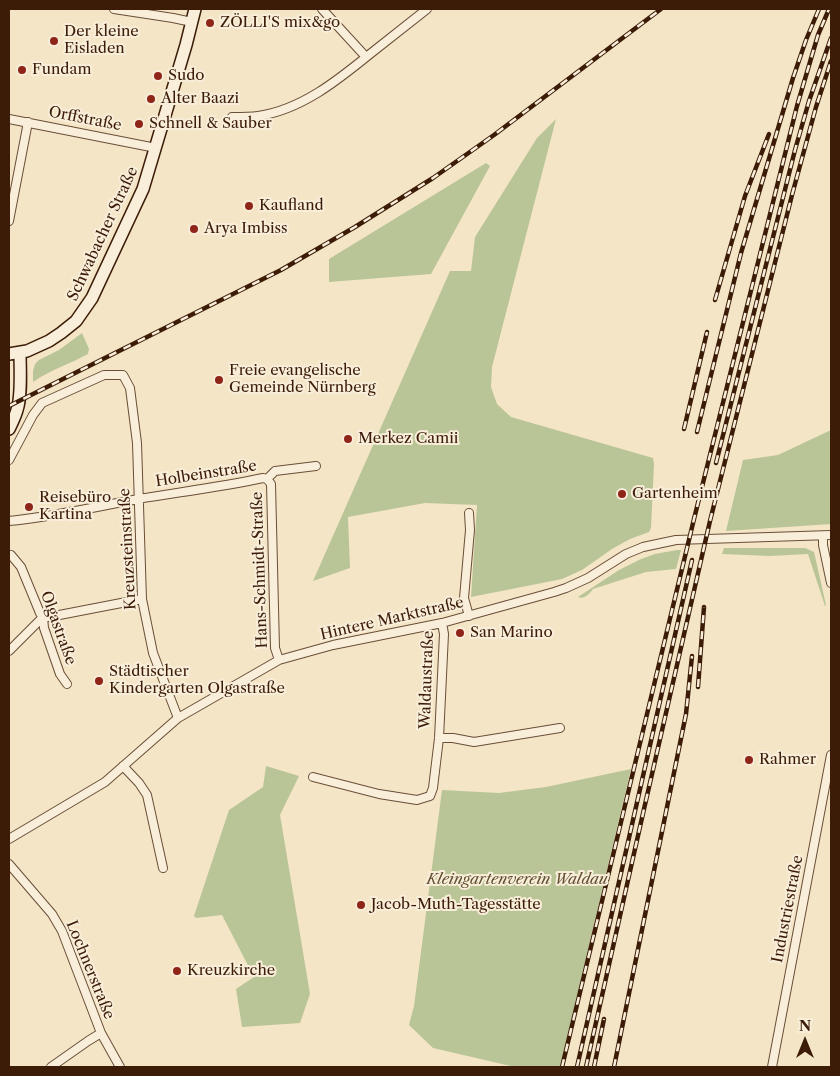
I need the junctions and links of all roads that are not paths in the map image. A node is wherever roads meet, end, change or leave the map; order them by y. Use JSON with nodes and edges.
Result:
{"nodes":[{"id":1,"x":114,"y":9,"type":"edge"},
{"id":2,"x":195,"y":9,"type":"edge"},
{"id":3,"x":322,"y":9,"type":"edge"},
{"id":4,"x":427,"y":9,"type":"edge"},
{"id":5,"x":192,"y":22,"type":"junction"},
{"id":6,"x":366,"y":57,"type":"junction"},
{"id":7,"x":232,"y":117,"type":"dead end"},
{"id":8,"x":9,"y":119,"type":"edge"},
{"id":9,"x":28,"y":122,"type":"junction"},
{"id":10,"x":156,"y":148,"type":"junction"},
{"id":11,"x":9,"y":221,"type":"edge"},
{"id":12,"x":14,"y":354,"type":"edge"},
{"id":13,"x":9,"y":429,"type":"edge"},
{"id":14,"x":9,"y":460,"type":"edge"},
{"id":15,"x":316,"y":466,"type":"dead end"},
{"id":16,"x":267,"y":479,"type":"junction"},
{"id":17,"x":139,"y":499,"type":"junction"},
{"id":18,"x":468,"y":513,"type":"dead end"},
{"id":19,"x":9,"y":521,"type":"edge"},
{"id":20,"x":831,"y":535,"type":"edge"},
{"id":21,"x":823,"y":536,"type":"junction"},
{"id":22,"x":11,"y":555,"type":"dead end"},
{"id":23,"x":831,"y":583,"type":"edge"},
{"id":24,"x":142,"y":599,"type":"junction"},
{"id":25,"x":469,"y":616,"type":"junction"},
{"id":26,"x":43,"y":617,"type":"junction"},
{"id":27,"x":442,"y":623,"type":"junction"},
{"id":28,"x":9,"y":651,"type":"edge"},
{"id":29,"x":279,"y":660,"type":"junction"},
{"id":30,"x":67,"y":684,"type":"dead end"},
{"id":31,"x":178,"y":718,"type":"junction"},
{"id":32,"x":560,"y":728,"type":"dead end"},
{"id":33,"x":439,"y":738,"type":"junction"},
{"id":34,"x":831,"y":755,"type":"edge"},
{"id":35,"x":123,"y":766,"type":"junction"},
{"id":36,"x":314,"y":777,"type":"dead end"},
{"id":37,"x":9,"y":839,"type":"edge"},
{"id":38,"x":9,"y":864,"type":"edge"},
{"id":39,"x":164,"y":868,"type":"dead end"},
{"id":40,"x":102,"y":1034,"type":"junction"},
{"id":41,"x":51,"y":1067,"type":"edge"},
{"id":42,"x":120,"y":1067,"type":"edge"},
{"id":43,"x":772,"y":1067,"type":"edge"}],
"edges":[{"from":1,"to":5,"type":"street"},
{"from":2,"to":5,"type":"main road","name":"Schwabacher Straße"},
{"from":3,"to":6,"type":"street"},
{"from":4,"to":6,"type":"street"},
{"from":5,"to":10,"type":"main road","name":"Schwabacher Straße"},
{"from":6,"to":7,"type":"street"},
{"from":8,"to":9,"type":"street","name":"Orffstraße"},
{"from":9,"to":10,"type":"street","name":"Orffstraße"},
{"from":9,"to":11,"type":"street"},
{"from":10,"to":12,"type":"main road","name":"Schwabacher Straße"},
{"from":12,"to":13,"type":"main road"},
{"from":14,"to":17,"type":"street","name":"Kreuzsteinstraße"},
{"from":15,"to":16,"type":"street","name":"Holbeinstraße"},
{"from":16,"to":17,"type":"street","name":"Holbeinstraße"},
{"from":16,"to":29,"type":"street","name":"Hans-Schmidt-Straße"},
{"from":17,"to":19,"type":"street","name":"Holbeinstraße"},
{"from":17,"to":24,"type":"street","name":"Kreuzsteinstraße"},
{"from":18,"to":25,"type":"street"},
{"from":20,"to":21,"type":"street","name":"Hintere Marktstraße"},
{"from":21,"to":23,"type":"street"},
{"from":21,"to":25,"type":"street","name":"Hintere Marktstraße"},
{"from":22,"to":26,"type":"street","name":"Olgastraße"},
{"from":24,"to":26,"type":"street"},
{"from":24,"to":31,"type":"street","name":"Kreuzsteinstraße"},
{"from":25,"to":27,"type":"street","name":"Hintere Marktstraße"},
{"from":26,"to":28,"type":"street"},
{"from":26,"to":30,"type":"street","name":"Olgastraße"},
{"from":27,"to":29,"type":"street","name":"Hintere Marktstraße"},
{"from":27,"to":33,"type":"street","name":"Waldaustraße"},
{"from":29,"to":31,"type":"street","name":"Hintere Marktstraße"},
{"from":31,"to":35,"type":"street","name":"Hintere Marktstraße"},
{"from":32,"to":33,"type":"street","name":"Waldaustraße"},
{"from":33,"to":36,"type":"street","name":"Waldaustraße"},
{"from":34,"to":43,"type":"street","name":"Industriestraße"},
{"from":35,"to":37,"type":"street","name":"Hintere Marktstraße"},
{"from":35,"to":39,"type":"street"},
{"from":38,"to":40,"type":"street","name":"Lochnerstraße"},
{"from":40,"to":41,"type":"street"},
{"from":40,"to":42,"type":"street","name":"Lochnerstraße"}]}
